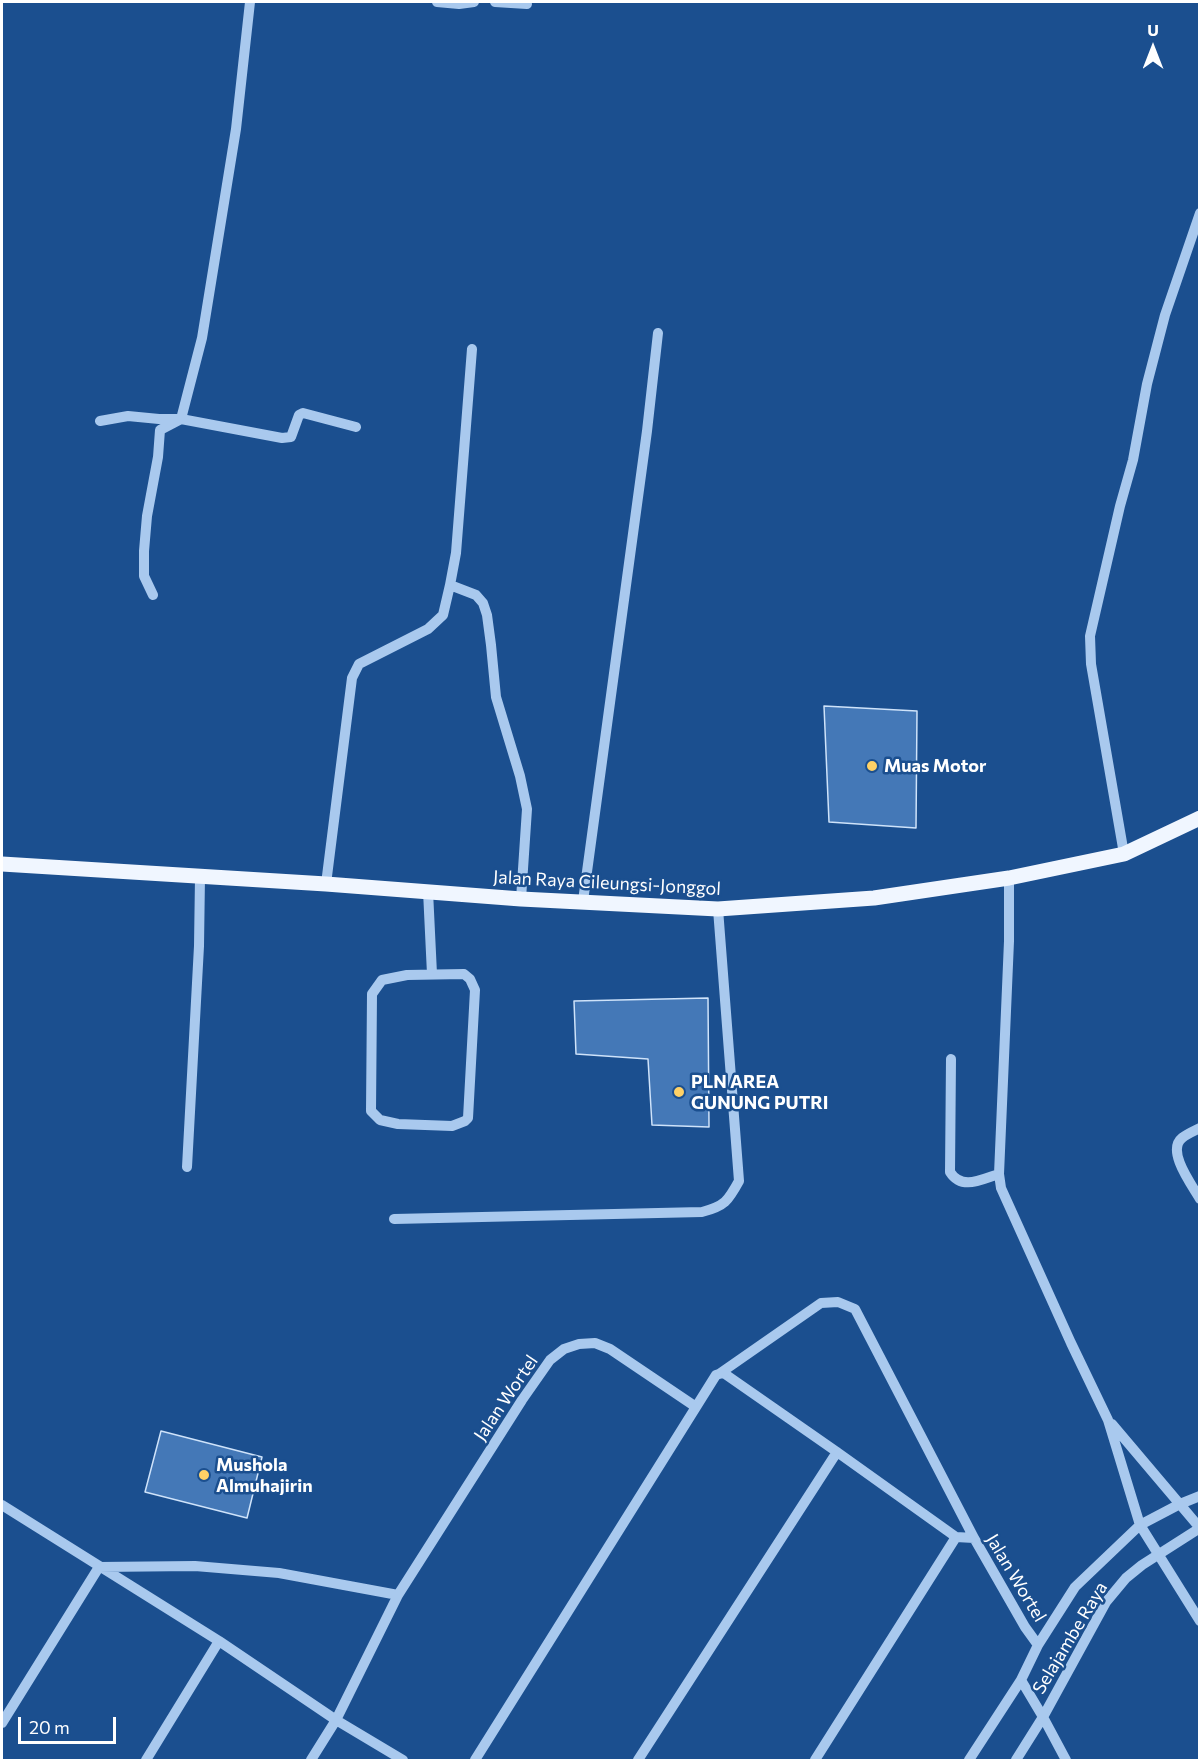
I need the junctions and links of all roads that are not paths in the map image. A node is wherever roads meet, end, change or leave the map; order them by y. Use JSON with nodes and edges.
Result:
{"nodes":[{"id":1,"x":250,"y":2,"type":"edge"},
{"id":2,"x":438,"y":2,"type":"edge"},
{"id":3,"x":474,"y":2,"type":"edge"},
{"id":4,"x":495,"y":2,"type":"edge"},
{"id":5,"x":527,"y":4,"type":"dead end"},
{"id":6,"x":1200,"y":213,"type":"edge"},
{"id":7,"x":658,"y":333,"type":"dead end"},
{"id":8,"x":472,"y":349,"type":"dead end"},
{"id":9,"x":181,"y":418,"type":"junction"},
{"id":10,"x":100,"y":421,"type":"dead end"},
{"id":11,"x":356,"y":427,"type":"dead end"},
{"id":12,"x":450,"y":585,"type":"junction"},
{"id":13,"x":153,"y":595,"type":"dead end"},
{"id":14,"x":1200,"y":818,"type":"edge"},
{"id":15,"x":1124,"y":854,"type":"junction"},
{"id":16,"x":2,"y":864,"type":"edge"},
{"id":17,"x":200,"y":877,"type":"junction"},
{"id":18,"x":1009,"y":878,"type":"junction"},
{"id":19,"x":326,"y":884,"type":"junction"},
{"id":20,"x":428,"y":891,"type":"junction"},
{"id":21,"x":521,"y":899,"type":"junction"},
{"id":22,"x":583,"y":901,"type":"junction"},
{"id":23,"x":718,"y":909,"type":"junction"},
{"id":24,"x":432,"y":974,"type":"junction"},
{"id":25,"x":951,"y":1059,"type":"dead end"},
{"id":26,"x":1200,"y":1128,"type":"edge"},
{"id":27,"x":187,"y":1167,"type":"dead end"},
{"id":28,"x":999,"y":1174,"type":"junction"},
{"id":29,"x":1200,"y":1199,"type":"edge"},
{"id":30,"x":394,"y":1219,"type":"dead end"},
{"id":31,"x":719,"y":1374,"type":"junction"},
{"id":32,"x":696,"y":1407,"type":"junction"},
{"id":33,"x":1108,"y":1420,"type":"junction"},
{"id":34,"x":837,"y":1452,"type":"junction"},
{"id":35,"x":1200,"y":1496,"type":"edge"},
{"id":36,"x":1180,"y":1504,"type":"junction"},
{"id":37,"x":2,"y":1505,"type":"edge"},
{"id":38,"x":1140,"y":1525,"type":"junction"},
{"id":39,"x":1200,"y":1528,"type":"edge"},
{"id":40,"x":956,"y":1537,"type":"junction"},
{"id":41,"x":974,"y":1538,"type":"junction"},
{"id":42,"x":1158,"y":1554,"type":"junction"},
{"id":43,"x":99,"y":1566,"type":"junction"},
{"id":44,"x":398,"y":1595,"type":"junction"},
{"id":45,"x":1200,"y":1621,"type":"edge"},
{"id":46,"x":219,"y":1641,"type":"junction"},
{"id":47,"x":1038,"y":1645,"type":"junction"},
{"id":48,"x":1021,"y":1680,"type":"junction"},
{"id":49,"x":1043,"y":1717,"type":"junction"},
{"id":50,"x":336,"y":1720,"type":"junction"},
{"id":51,"x":2,"y":1723,"type":"edge"},
{"id":52,"x":146,"y":1761,"type":"edge"},
{"id":53,"x":311,"y":1761,"type":"edge"},
{"id":54,"x":403,"y":1761,"type":"edge"},
{"id":55,"x":475,"y":1761,"type":"edge"},
{"id":56,"x":638,"y":1761,"type":"edge"},
{"id":57,"x":814,"y":1761,"type":"edge"},
{"id":58,"x":969,"y":1761,"type":"edge"},
{"id":59,"x":1016,"y":1761,"type":"edge"},
{"id":60,"x":1066,"y":1761,"type":"edge"}],
"edges":[{"from":1,"to":9,"type":"street"},
{"from":2,"to":3,"type":"street"},
{"from":4,"to":5,"type":"street"},
{"from":6,"to":15,"type":"street"},
{"from":7,"to":22,"type":"street"},
{"from":8,"to":12,"type":"street"},
{"from":9,"to":10,"type":"street"},
{"from":9,"to":11,"type":"street"},
{"from":9,"to":13,"type":"street"},
{"from":12,"to":19,"type":"street"},
{"from":12,"to":21,"type":"street"},
{"from":14,"to":15,"type":"main road","name":"Jalan Raya Cileungsi-Jonggol"},
{"from":15,"to":18,"type":"main road","name":"Jalan Raya Cileungsi-Jonggol"},
{"from":16,"to":17,"type":"main road","name":"Jalan Raya Cileungsi-Jonggol"},
{"from":17,"to":19,"type":"main road","name":"Jalan Raya Cileungsi-Jonggol"},
{"from":17,"to":27,"type":"street"},
{"from":18,"to":23,"type":"main road","name":"Jalan Raya Cileungsi-Jonggol"},
{"from":18,"to":28,"type":"street"},
{"from":19,"to":20,"type":"main road","name":"Jalan Raya Cileungsi-Jonggol"},
{"from":20,"to":21,"type":"main road","name":"Jalan Raya Cileungsi-Jonggol"},
{"from":20,"to":24,"type":"street"},
{"from":21,"to":22,"type":"main road","name":"Jalan Raya Cileungsi-Jonggol"},
{"from":22,"to":23,"type":"main road","name":"Jalan Raya Cileungsi-Jonggol"},
{"from":23,"to":30,"type":"street"},
{"from":24,"to":24,"type":"street"},
{"from":25,"to":28,"type":"street"},
{"from":26,"to":29,"type":"street"},
{"from":28,"to":33,"type":"street"},
{"from":31,"to":32,"type":"street"},
{"from":31,"to":34,"type":"street","name":"Jalan Wortel"},
{"from":31,"to":41,"type":"street"},
{"from":32,"to":44,"type":"street","name":"Jalan Wortel"},
{"from":32,"to":55,"type":"street"},
{"from":33,"to":36,"type":"street"},
{"from":33,"to":38,"type":"street"},
{"from":34,"to":40,"type":"street","name":"Jalan Wortel"},
{"from":34,"to":56,"type":"street"},
{"from":35,"to":36,"type":"street"},
{"from":36,"to":38,"type":"street"},
{"from":36,"to":39,"type":"street"},
{"from":37,"to":43,"type":"street"},
{"from":38,"to":42,"type":"street"},
{"from":38,"to":47,"type":"street"},
{"from":39,"to":42,"type":"street","name":"Selajambe Raya"},
{"from":40,"to":41,"type":"street","name":"Jalan Wortel"},
{"from":40,"to":57,"type":"street"},
{"from":41,"to":47,"type":"street","name":"Jalan Wortel"},
{"from":42,"to":45,"type":"street"},
{"from":42,"to":49,"type":"street","name":"Selajambe Raya"},
{"from":43,"to":44,"type":"street"},
{"from":43,"to":46,"type":"street"},
{"from":43,"to":51,"type":"street"},
{"from":44,"to":50,"type":"street","name":"Jalan Wortel"},
{"from":46,"to":50,"type":"street"},
{"from":46,"to":52,"type":"street"},
{"from":47,"to":48,"type":"street"},
{"from":48,"to":49,"type":"street"},
{"from":48,"to":58,"type":"street"},
{"from":49,"to":59,"type":"street","name":"Selajambe Raya"},
{"from":49,"to":60,"type":"street"},
{"from":50,"to":53,"type":"street","name":"Jalan Wortel"},
{"from":50,"to":54,"type":"street"}]}
